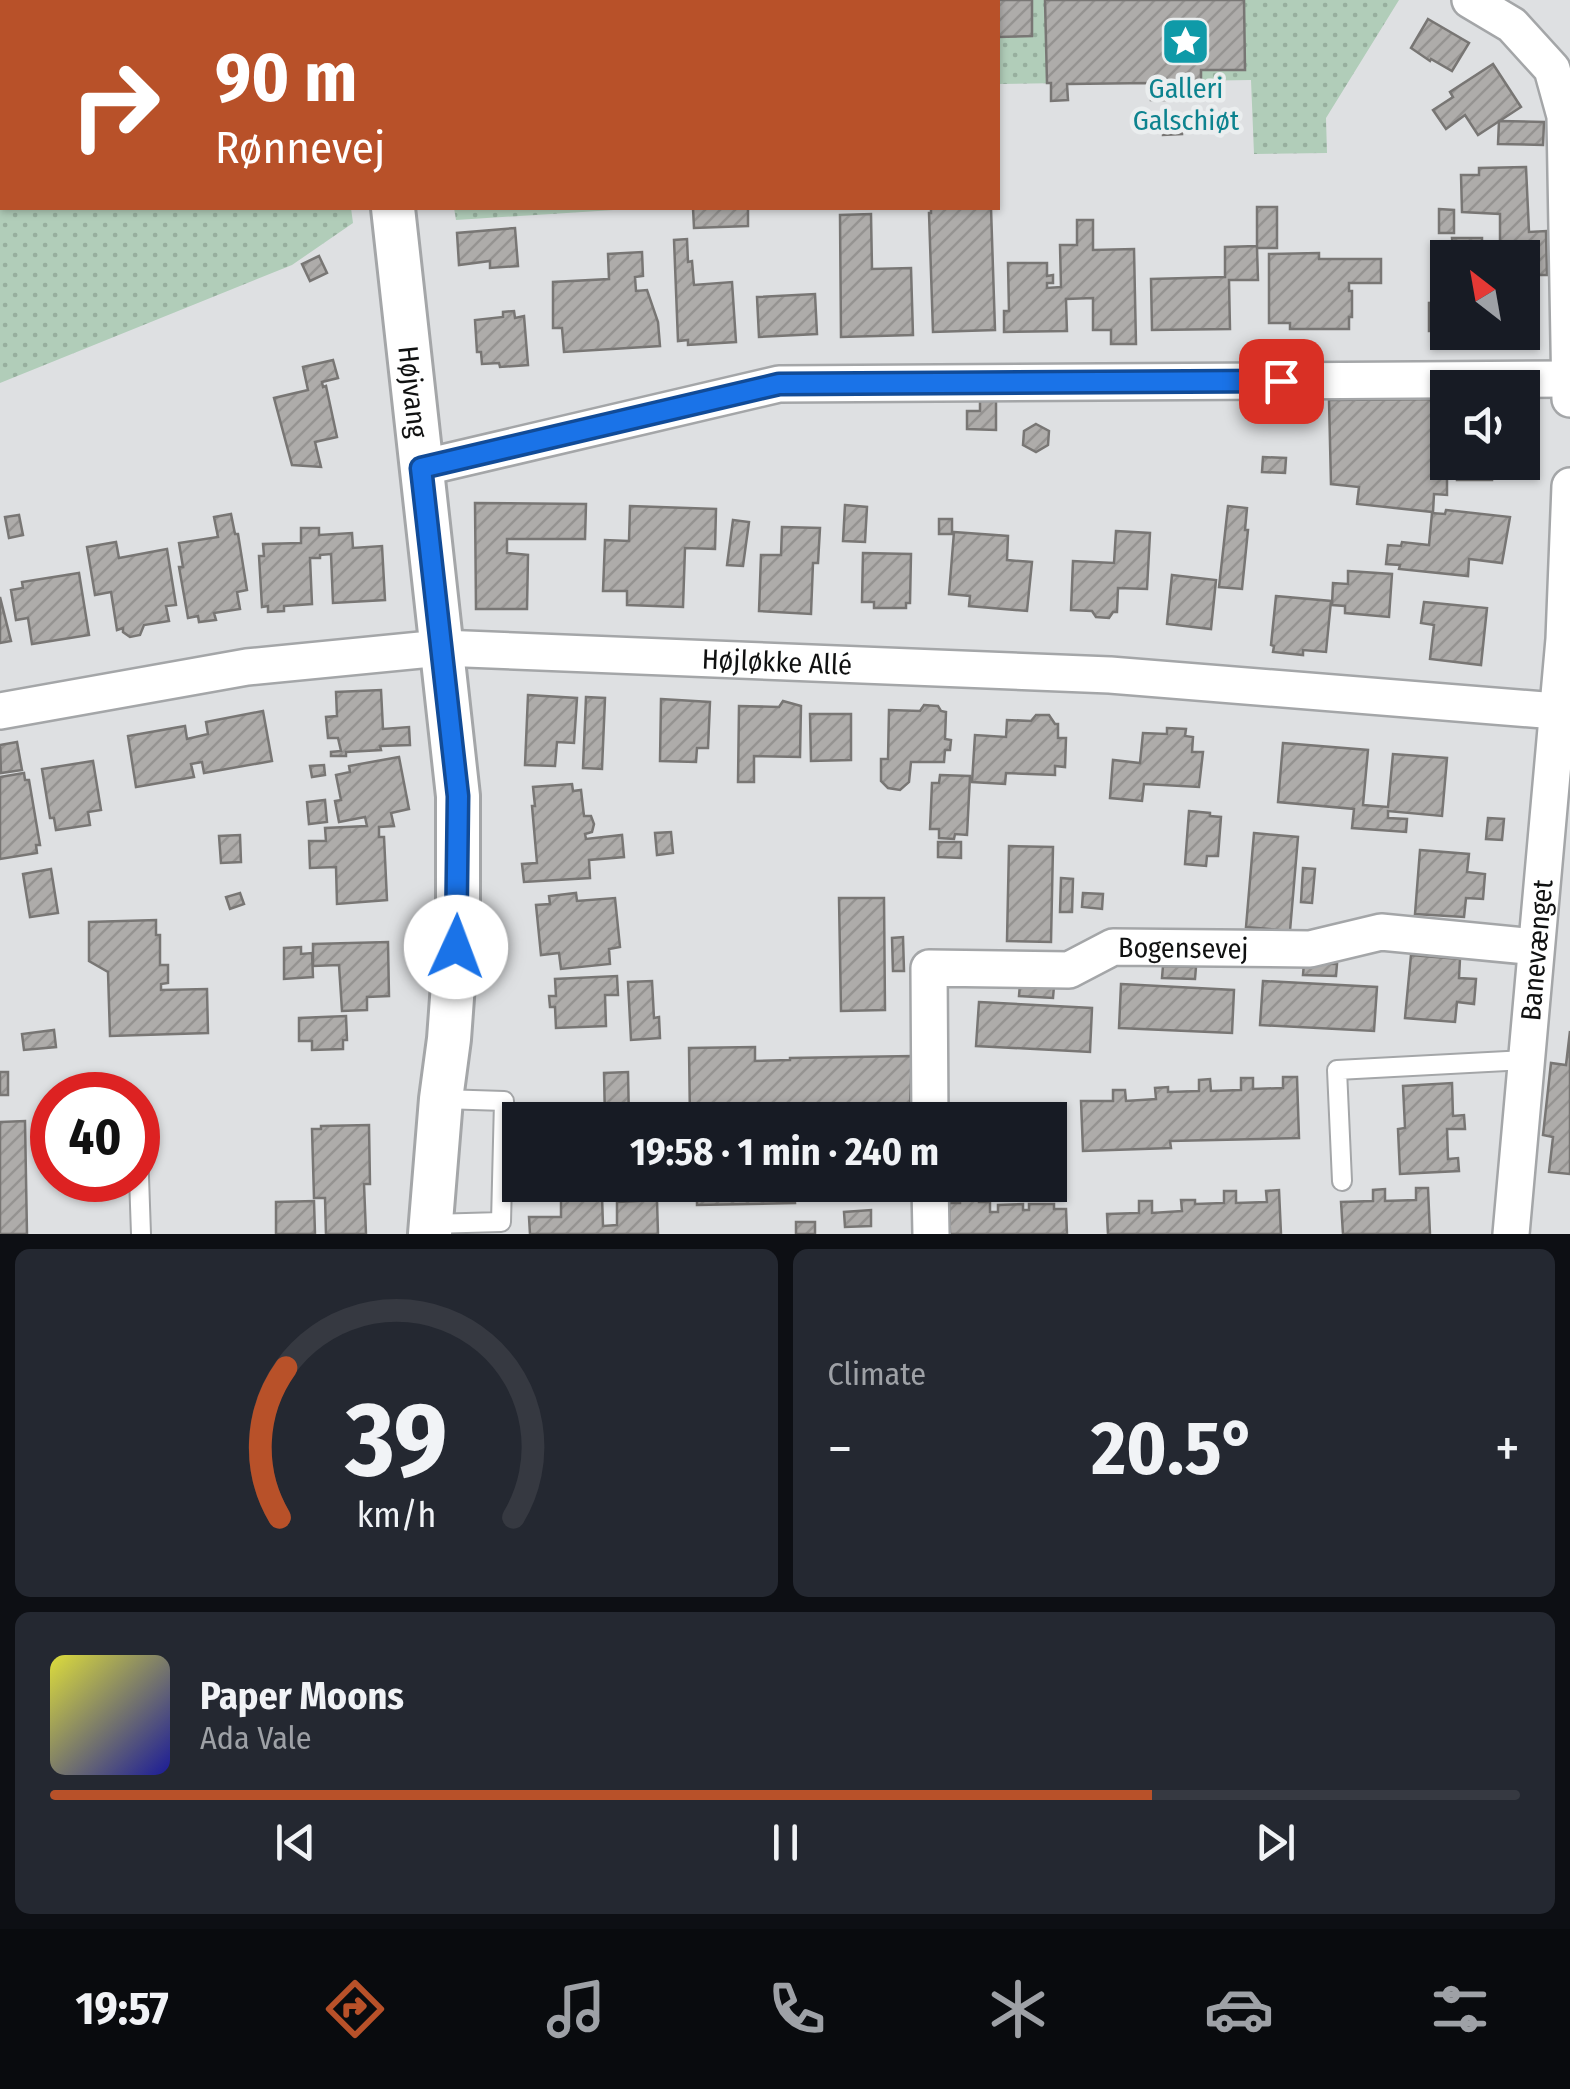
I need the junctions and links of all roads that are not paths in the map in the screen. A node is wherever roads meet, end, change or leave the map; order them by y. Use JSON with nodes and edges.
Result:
{"nodes":[{"id":1,"x":1470,"y":0,"type":"edge"},
{"id":2,"x":393,"y":210,"type":"edge"},
{"id":3,"x":1569,"y":390,"type":"edge"},
{"id":4,"x":421,"y":468,"type":"junction"},
{"id":5,"x":1570,"y":486,"type":"edge"},
{"id":6,"x":1567,"y":639,"type":"edge"},
{"id":7,"x":442,"y":648,"type":"junction"},
{"id":8,"x":0,"y":711,"type":"edge"},
{"id":9,"x":1556,"y":711,"type":"junction"},
{"id":10,"x":1536,"y":947,"type":"junction"},
{"id":11,"x":1526,"y":1060,"type":"junction"},
{"id":12,"x":441,"y":1099,"type":"junction"},
{"id":13,"x":930,"y":1102,"type":"edge"},
{"id":14,"x":1342,"y":1181,"type":"dead end"},
{"id":15,"x":140,"y":1202,"type":"edge"},
{"id":16,"x":930,"y":1202,"type":"edge"},
{"id":17,"x":431,"y":1229,"type":"edge"},
{"id":18,"x":141,"y":1234,"type":"edge"},
{"id":19,"x":931,"y":1234,"type":"edge"},
{"id":20,"x":1512,"y":1234,"type":"edge"}],
"edges":[{"from":1,"to":3,"type":"street"},
{"from":2,"to":4,"type":"street","name":"Højvang"},
{"from":3,"to":4,"type":"street"},
{"from":4,"to":7,"type":"street","name":"Højvang"},
{"from":5,"to":6,"type":"street","name":"Banevænget"},
{"from":6,"to":9,"type":"street","name":"Banevænget"},
{"from":7,"to":8,"type":"street","name":"Højløkke Allé"},
{"from":7,"to":9,"type":"street","name":"Højløkke Allé"},
{"from":7,"to":12,"type":"street","name":"Højvang"},
{"from":9,"to":10,"type":"street","name":"Banevænget"},
{"from":10,"to":11,"type":"street","name":"Banevænget"},
{"from":10,"to":13,"type":"street","name":"Bogensevej"},
{"from":11,"to":14,"type":"lane"},
{"from":11,"to":20,"type":"street","name":"Banevænget"},
{"from":12,"to":17,"type":"street","name":"Højvang"},
{"from":12,"to":17,"type":"lane"},
{"from":15,"to":18,"type":"lane"},
{"from":16,"to":19,"type":"street"}]}
